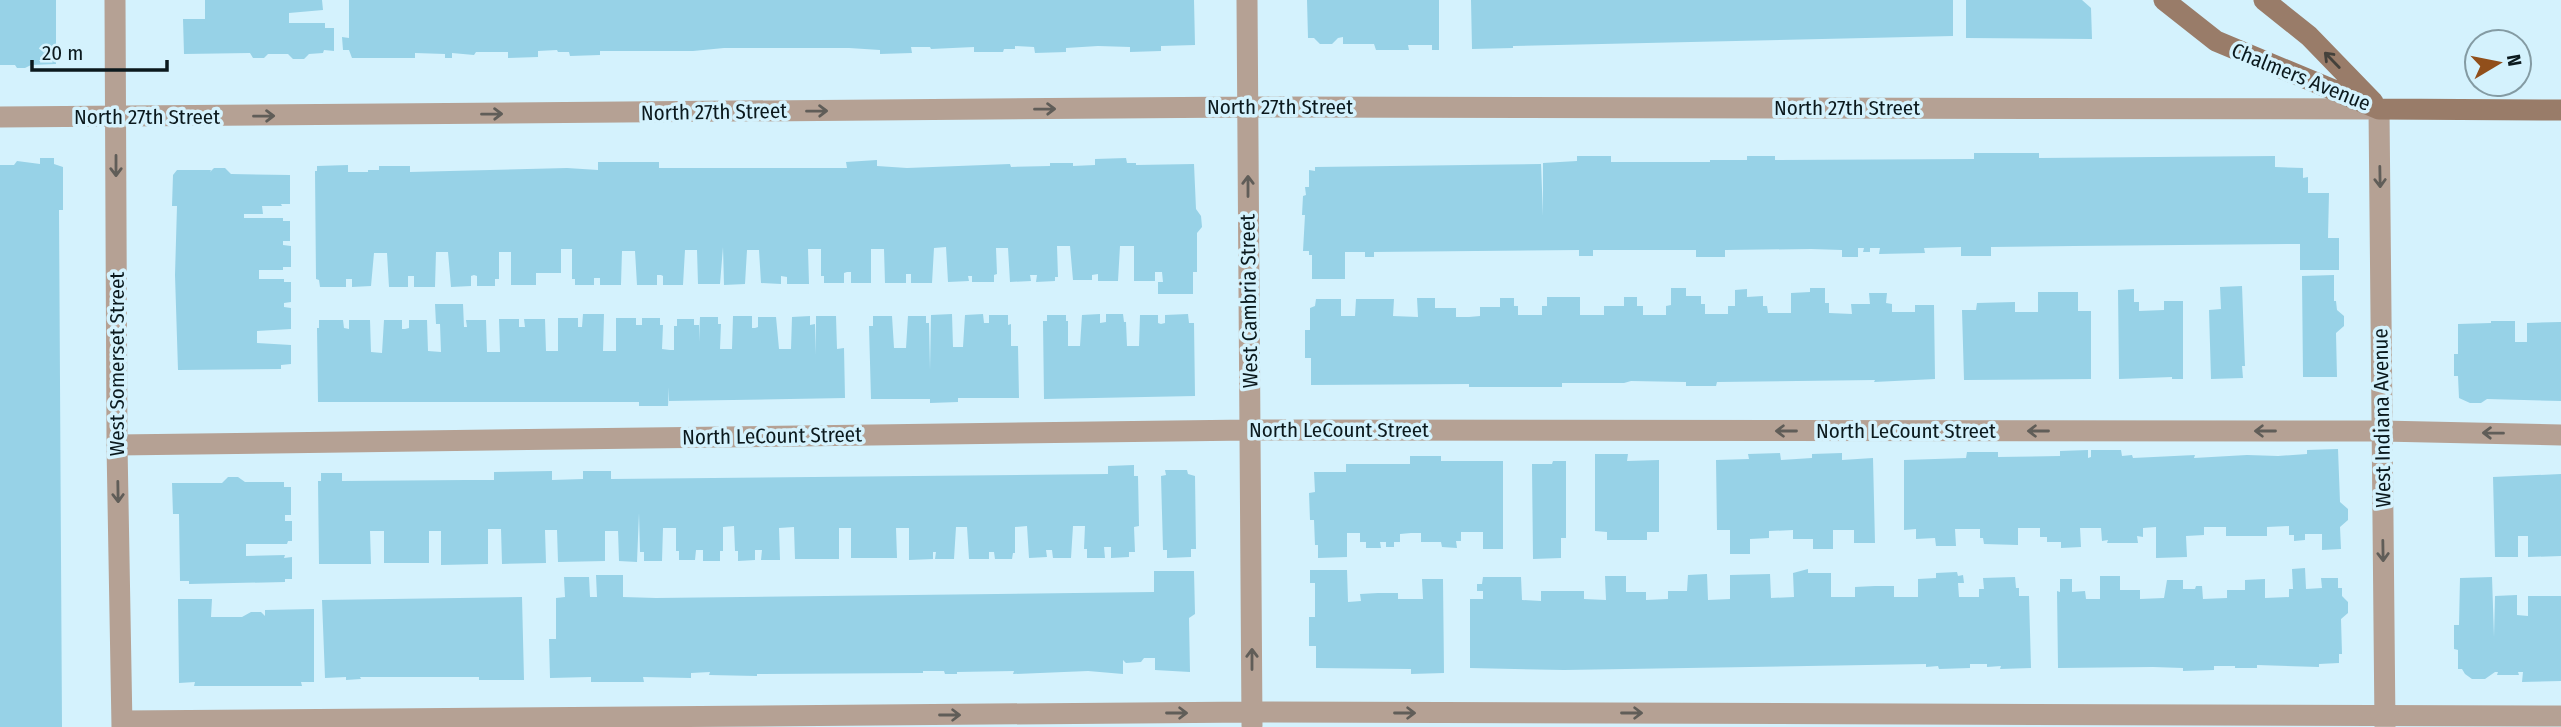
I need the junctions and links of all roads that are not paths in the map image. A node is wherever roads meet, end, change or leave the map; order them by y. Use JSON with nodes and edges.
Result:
{"nodes":[{"id":1,"x":115,"y":0,"type":"edge"},
{"id":2,"x":1247,"y":0,"type":"edge"},
{"id":3,"x":2164,"y":0,"type":"edge"},
{"id":4,"x":2264,"y":0,"type":"edge"},
{"id":5,"x":1247,"y":107,"type":"junction"},
{"id":6,"x":2379,"y":109,"type":"junction"},
{"id":7,"x":2561,"y":110,"type":"edge"},
{"id":8,"x":0,"y":117,"type":"edge"},
{"id":9,"x":116,"y":117,"type":"junction"},
{"id":10,"x":1250,"y":430,"type":"junction"},
{"id":11,"x":2382,"y":431,"type":"junction"},
{"id":12,"x":2561,"y":435,"type":"edge"},
{"id":13,"x":117,"y":445,"type":"junction"},
{"id":14,"x":2561,"y":716,"type":"edge"},
{"id":15,"x":1252,"y":720,"type":"edge"},
{"id":16,"x":2385,"y":720,"type":"edge"},
{"id":17,"x":122,"y":724,"type":"edge"}],
"edges":[{"from":1,"to":9,"type":"street","name":"West Somerset Street"},
{"from":2,"to":5,"type":"street","name":"West Cambria Street"},
{"from":3,"to":6,"type":"street","name":"Chalmers Avenue"},
{"from":6,"to":4,"type":"street","name":"Chalmers Avenue","one_way":true},
{"from":5,"to":6,"type":"street","name":"North 27th Street"},
{"from":9,"to":5,"type":"street","name":"North 27th Street","one_way":true},
{"from":10,"to":5,"type":"street","name":"West Cambria Street","one_way":true},
{"from":6,"to":7,"type":"street","name":"North 27th Street"},
{"from":6,"to":11,"type":"street","name":"West Indiana Avenue","one_way":true},
{"from":8,"to":9,"type":"street","name":"North 27th Street"},
{"from":9,"to":13,"type":"street","name":"West Somerset Street","one_way":true},
{"from":11,"to":10,"type":"street","name":"North LeCount Street","one_way":true},
{"from":10,"to":13,"type":"street","name":"North LeCount Street"},
{"from":15,"to":10,"type":"street","name":"West Cambria Street","one_way":true},
{"from":12,"to":11,"type":"street","name":"North LeCount Street","one_way":true},
{"from":11,"to":16,"type":"street","name":"West Indiana Avenue","one_way":true},
{"from":13,"to":17,"type":"street","name":"West Somerset Street","one_way":true},
{"from":14,"to":16,"type":"street"},
{"from":15,"to":16,"type":"street","one_way":true},
{"from":17,"to":15,"type":"street","one_way":true}]}
